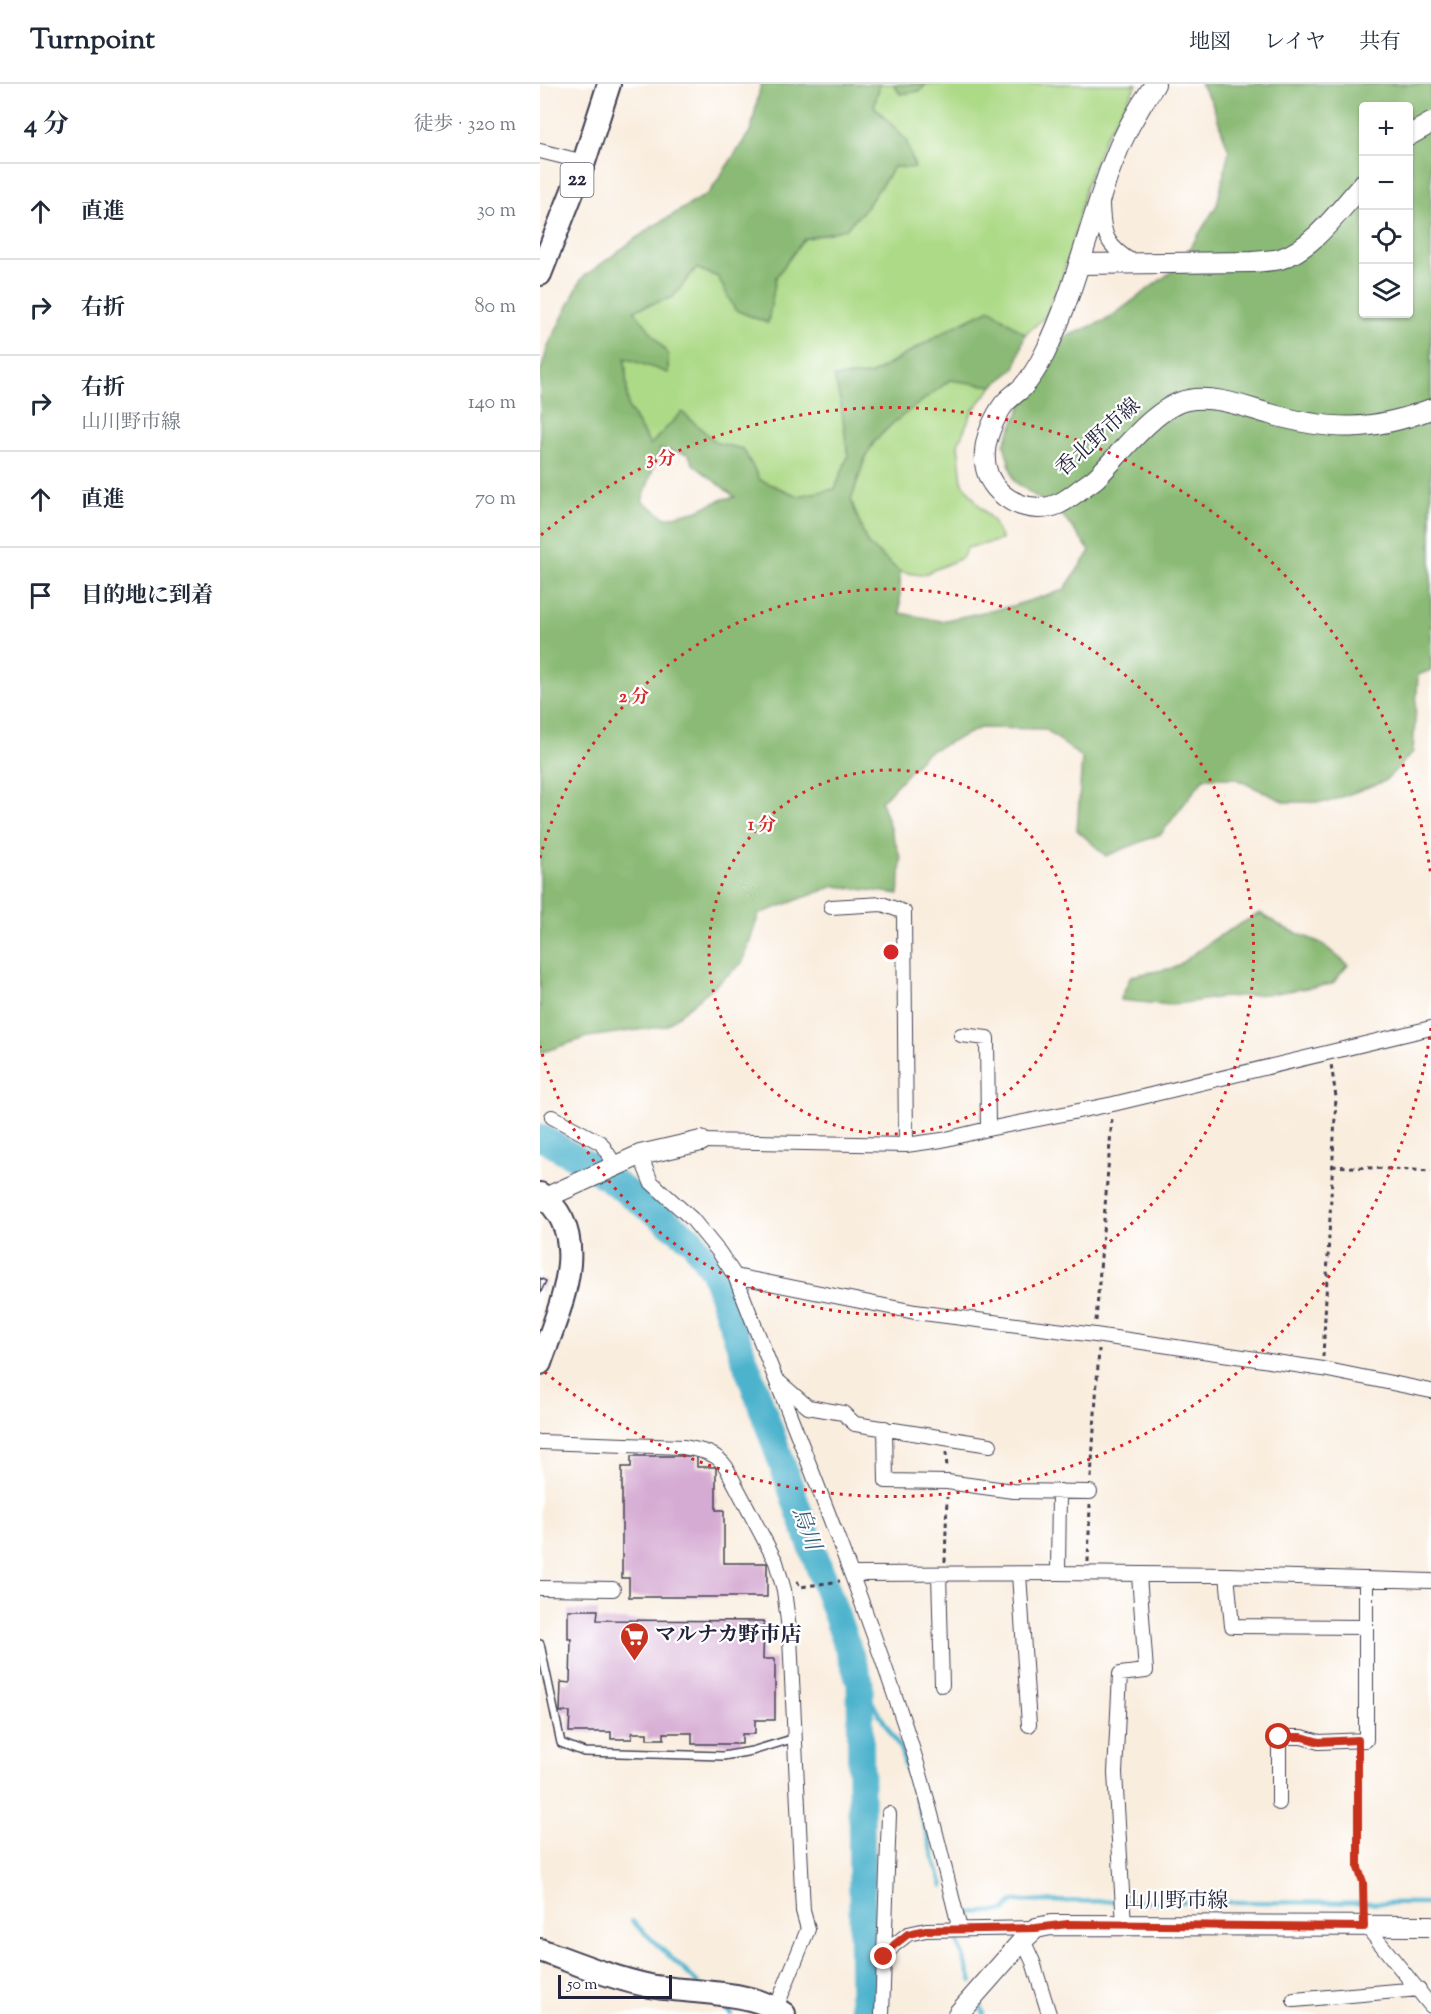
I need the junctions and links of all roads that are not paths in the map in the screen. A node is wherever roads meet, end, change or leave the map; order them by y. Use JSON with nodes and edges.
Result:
{"nodes":[{"id":1,"x":609,"y":84,"type":"edge"},
{"id":2,"x":1155,"y":84,"type":"edge"},
{"id":3,"x":1431,"y":123,"type":"edge"},
{"id":4,"x":1413,"y":133,"type":"edge"},
{"id":5,"x":540,"y":151,"type":"edge"},
{"id":6,"x":584,"y":162,"type":"junction"},
{"id":7,"x":1359,"y":188,"type":"edge"},
{"id":8,"x":1101,"y":196,"type":"junction"},
{"id":9,"x":1135,"y":263,"type":"junction"},
{"id":10,"x":1080,"y":264,"type":"junction"},
{"id":11,"x":540,"y":274,"type":"edge"},
{"id":12,"x":1431,"y":410,"type":"edge"},
{"id":13,"x":831,"y":907,"type":"dead end"},
{"id":14,"x":1431,"y":1028,"type":"edge"},
{"id":15,"x":961,"y":1035,"type":"dead end"},
{"id":16,"x":552,"y":1117,"type":"dead end"},
{"id":17,"x":988,"y":1129,"type":"junction"},
{"id":18,"x":701,"y":1141,"type":"joint"},
{"id":19,"x":906,"y":1145,"type":"junction"},
{"id":20,"x":640,"y":1155,"type":"junction"},
{"id":21,"x":615,"y":1165,"type":"junction"},
{"id":22,"x":549,"y":1194,"type":"edge"},
{"id":23,"x":735,"y":1276,"type":"junction"},
{"id":24,"x":540,"y":1363,"type":"edge"},
{"id":25,"x":776,"y":1380,"type":"junction"},
{"id":26,"x":1431,"y":1391,"type":"edge"},
{"id":27,"x":885,"y":1428,"type":"junction"},
{"id":28,"x":540,"y":1442,"type":"edge"},
{"id":29,"x":990,"y":1445,"type":"dead end"},
{"id":30,"x":1059,"y":1491,"type":"junction"},
{"id":31,"x":1090,"y":1492,"type":"road end"},
{"id":32,"x":1058,"y":1573,"type":"junction"},
{"id":33,"x":942,"y":1574,"type":"junction"},
{"id":34,"x":1019,"y":1574,"type":"junction"},
{"id":35,"x":1138,"y":1575,"type":"junction"},
{"id":36,"x":1227,"y":1575,"type":"junction"},
{"id":37,"x":853,"y":1576,"type":"junction"},
{"id":38,"x":1366,"y":1579,"type":"junction"},
{"id":39,"x":1431,"y":1581,"type":"edge"},
{"id":40,"x":540,"y":1588,"type":"edge"},
{"id":41,"x":612,"y":1589,"type":"dead end"},
{"id":42,"x":1366,"y":1627,"type":"junction"},
{"id":43,"x":540,"y":1644,"type":"edge"},
{"id":44,"x":942,"y":1685,"type":"dead end"},
{"id":45,"x":1029,"y":1725,"type":"dead end"},
{"id":46,"x":795,"y":1738,"type":"junction"},
{"id":47,"x":1279,"y":1803,"type":"dead end"},
{"id":48,"x":890,"y":1814,"type":"dead end"},
{"id":49,"x":1124,"y":1925,"type":"junction"},
{"id":50,"x":1431,"y":1926,"type":"edge"},
{"id":51,"x":1365,"y":1927,"type":"junction"},
{"id":52,"x":960,"y":1929,"type":"junction"},
{"id":53,"x":1030,"y":1934,"type":"junction"},
{"id":54,"x":540,"y":1950,"type":"edge"},
{"id":55,"x":884,"y":1957,"type":"junction"},
{"id":56,"x":1419,"y":1989,"type":"junction"},
{"id":57,"x":1294,"y":2000,"type":"dead end"},
{"id":58,"x":1431,"y":2006,"type":"edge"},
{"id":59,"x":780,"y":2011,"type":"edge"},
{"id":60,"x":882,"y":2014,"type":"edge"},
{"id":61,"x":958,"y":2014,"type":"edge"},
{"id":62,"x":1049,"y":2014,"type":"edge"}],
"edges":[{"from":1,"to":6,"type":"main road","number":"22"},
{"from":2,"to":8,"type":"main road","name":"香北野市線"},
{"from":3,"to":4,"type":"main road"},
{"from":5,"to":6,"type":"street"},
{"from":6,"to":11,"type":"main road","number":"22"},
{"from":7,"to":9,"type":"main road"},
{"from":8,"to":9,"type":"street"},
{"from":8,"to":10,"type":"main road","name":"香北野市線"},
{"from":9,"to":10,"type":"main road"},
{"from":10,"to":12,"type":"main road","name":"香北野市線"},
{"from":13,"to":19,"type":"street"},
{"from":14,"to":17,"type":"street"},
{"from":15,"to":17,"type":"street"},
{"from":16,"to":21,"type":"street"},
{"from":17,"to":19,"type":"street"},
{"from":18,"to":19,"type":"street"},
{"from":18,"to":20,"type":"main road"},
{"from":20,"to":21,"type":"main road"},
{"from":20,"to":23,"type":"street"},
{"from":21,"to":22,"type":"main road"},
{"from":22,"to":24,"type":"main road"},
{"from":23,"to":25,"type":"street"},
{"from":23,"to":26,"type":"street"},
{"from":25,"to":27,"type":"street"},
{"from":25,"to":37,"type":"street"},
{"from":27,"to":29,"type":"street"},
{"from":27,"to":30,"type":"street"},
{"from":28,"to":46,"type":"street"},
{"from":30,"to":31,"type":"street"},
{"from":30,"to":32,"type":"street"},
{"from":32,"to":34,"type":"street"},
{"from":32,"to":35,"type":"street"},
{"from":33,"to":34,"type":"street"},
{"from":33,"to":37,"type":"street"},
{"from":33,"to":44,"type":"street"},
{"from":34,"to":45,"type":"street"},
{"from":35,"to":36,"type":"street"},
{"from":35,"to":49,"type":"street"},
{"from":36,"to":38,"type":"street"},
{"from":36,"to":42,"type":"street"},
{"from":37,"to":52,"type":"street"},
{"from":38,"to":39,"type":"street"},
{"from":38,"to":42,"type":"street"},
{"from":40,"to":41,"type":"street"},
{"from":42,"to":47,"type":"street"},
{"from":43,"to":46,"type":"lane"},
{"from":46,"to":59,"type":"street"},
{"from":48,"to":55,"type":"street"},
{"from":49,"to":51,"type":"main road","name":"山川野市線"},
{"from":49,"to":53,"type":"main road","name":"山川野市線"},
{"from":50,"to":51,"type":"main road","name":"山川野市線"},
{"from":51,"to":56,"type":"street"},
{"from":52,"to":53,"type":"street"},
{"from":52,"to":55,"type":"street"},
{"from":53,"to":61,"type":"main road"},
{"from":53,"to":62,"type":"street"},
{"from":54,"to":59,"type":"main road"},
{"from":55,"to":60,"type":"street"},
{"from":56,"to":57,"type":"street"},
{"from":56,"to":58,"type":"street"}]}
